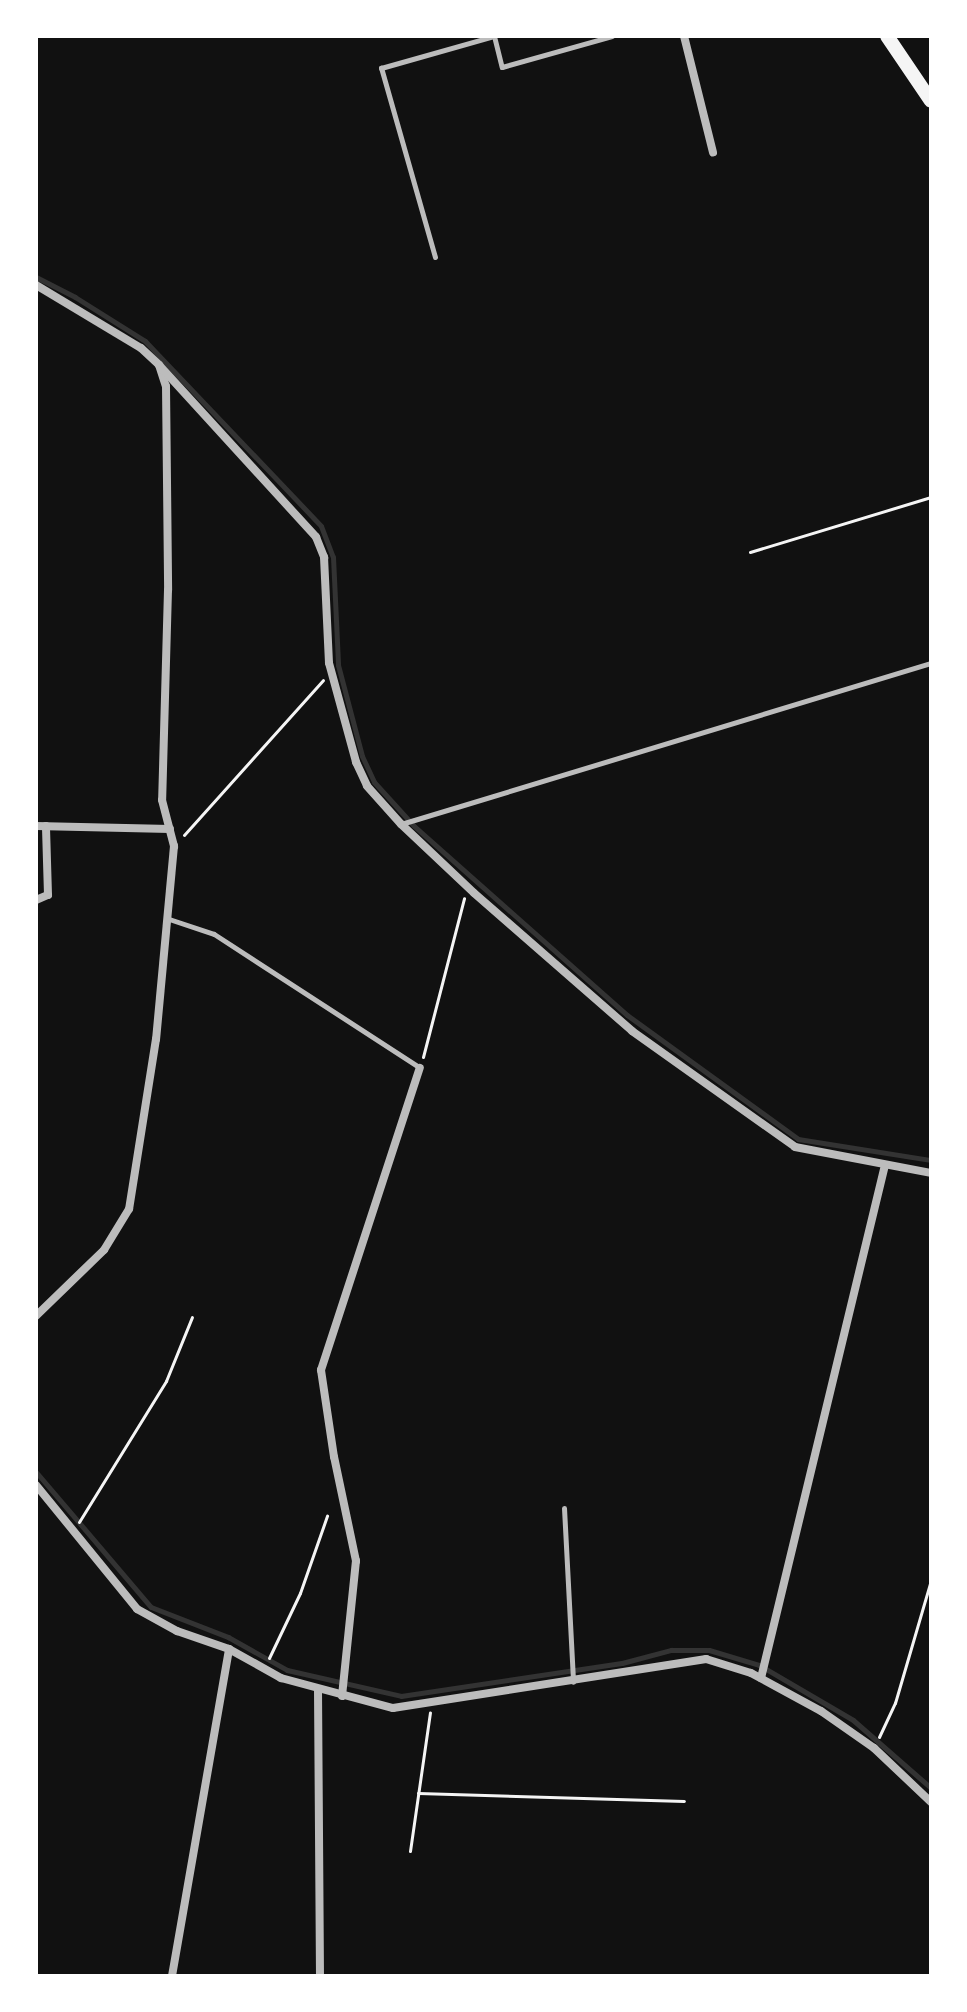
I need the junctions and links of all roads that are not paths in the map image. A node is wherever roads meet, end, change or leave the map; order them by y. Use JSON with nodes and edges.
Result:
{"nodes":[{"id":1,"x":494,"y":36,"type":"edge"},
{"id":2,"x":612,"y":36,"type":"edge"},
{"id":3,"x":684,"y":36,"type":"edge"},
{"id":4,"x":887,"y":36,"type":"edge"},
{"id":5,"x":931,"y":101,"type":"edge"},
{"id":6,"x":713,"y":152,"type":"dead end"},
{"id":7,"x":435,"y":257,"type":"dead end"},
{"id":8,"x":36,"y":285,"type":"edge"},
{"id":9,"x":159,"y":365,"type":"junction"},
{"id":10,"x":931,"y":663,"type":"edge"},
{"id":11,"x":401,"y":824,"type":"junction"},
{"id":12,"x":41,"y":826,"type":"edge"},
{"id":13,"x":170,"y":829,"type":"junction"},
{"id":14,"x":36,"y":900,"type":"edge"},
{"id":15,"x":169,"y":919,"type":"junction"},
{"id":16,"x":420,"y":1068,"type":"joint"},
{"id":17,"x":885,"y":1165,"type":"junction"},
{"id":18,"x":931,"y":1173,"type":"edge"},
{"id":19,"x":36,"y":1316,"type":"edge"},
{"id":20,"x":36,"y":1485,"type":"edge"},
{"id":21,"x":564,"y":1508,"type":"dead end"},
{"id":22,"x":229,"y":1649,"type":"junction"},
{"id":23,"x":761,"y":1678,"type":"junction"},
{"id":24,"x":573,"y":1683,"type":"junction"},
{"id":25,"x":318,"y":1690,"type":"junction"},
{"id":26,"x":342,"y":1696,"type":"junction"},
{"id":27,"x":931,"y":1802,"type":"edge"},
{"id":28,"x":172,"y":1976,"type":"edge"},
{"id":29,"x":320,"y":1976,"type":"edge"}],
"edges":[{"from":1,"to":2,"type":"lane"},
{"from":1,"to":7,"type":"lane"},
{"from":3,"to":6,"type":"street"},
{"from":4,"to":5,"type":"main road"},
{"from":8,"to":9,"type":"street"},
{"from":9,"to":11,"type":"street"},
{"from":9,"to":13,"type":"street"},
{"from":10,"to":11,"type":"lane"},
{"from":11,"to":17,"type":"street"},
{"from":12,"to":13,"type":"street"},
{"from":12,"to":14,"type":"street"},
{"from":13,"to":15,"type":"street"},
{"from":15,"to":16,"type":"lane"},
{"from":15,"to":19,"type":"street"},
{"from":16,"to":26,"type":"street"},
{"from":17,"to":18,"type":"street"},
{"from":17,"to":23,"type":"street"},
{"from":20,"to":22,"type":"street"},
{"from":21,"to":24,"type":"lane"},
{"from":22,"to":25,"type":"street"},
{"from":22,"to":28,"type":"street"},
{"from":23,"to":24,"type":"street"},
{"from":23,"to":27,"type":"street"},
{"from":24,"to":26,"type":"street"},
{"from":25,"to":26,"type":"street"},
{"from":25,"to":29,"type":"street"}]}
